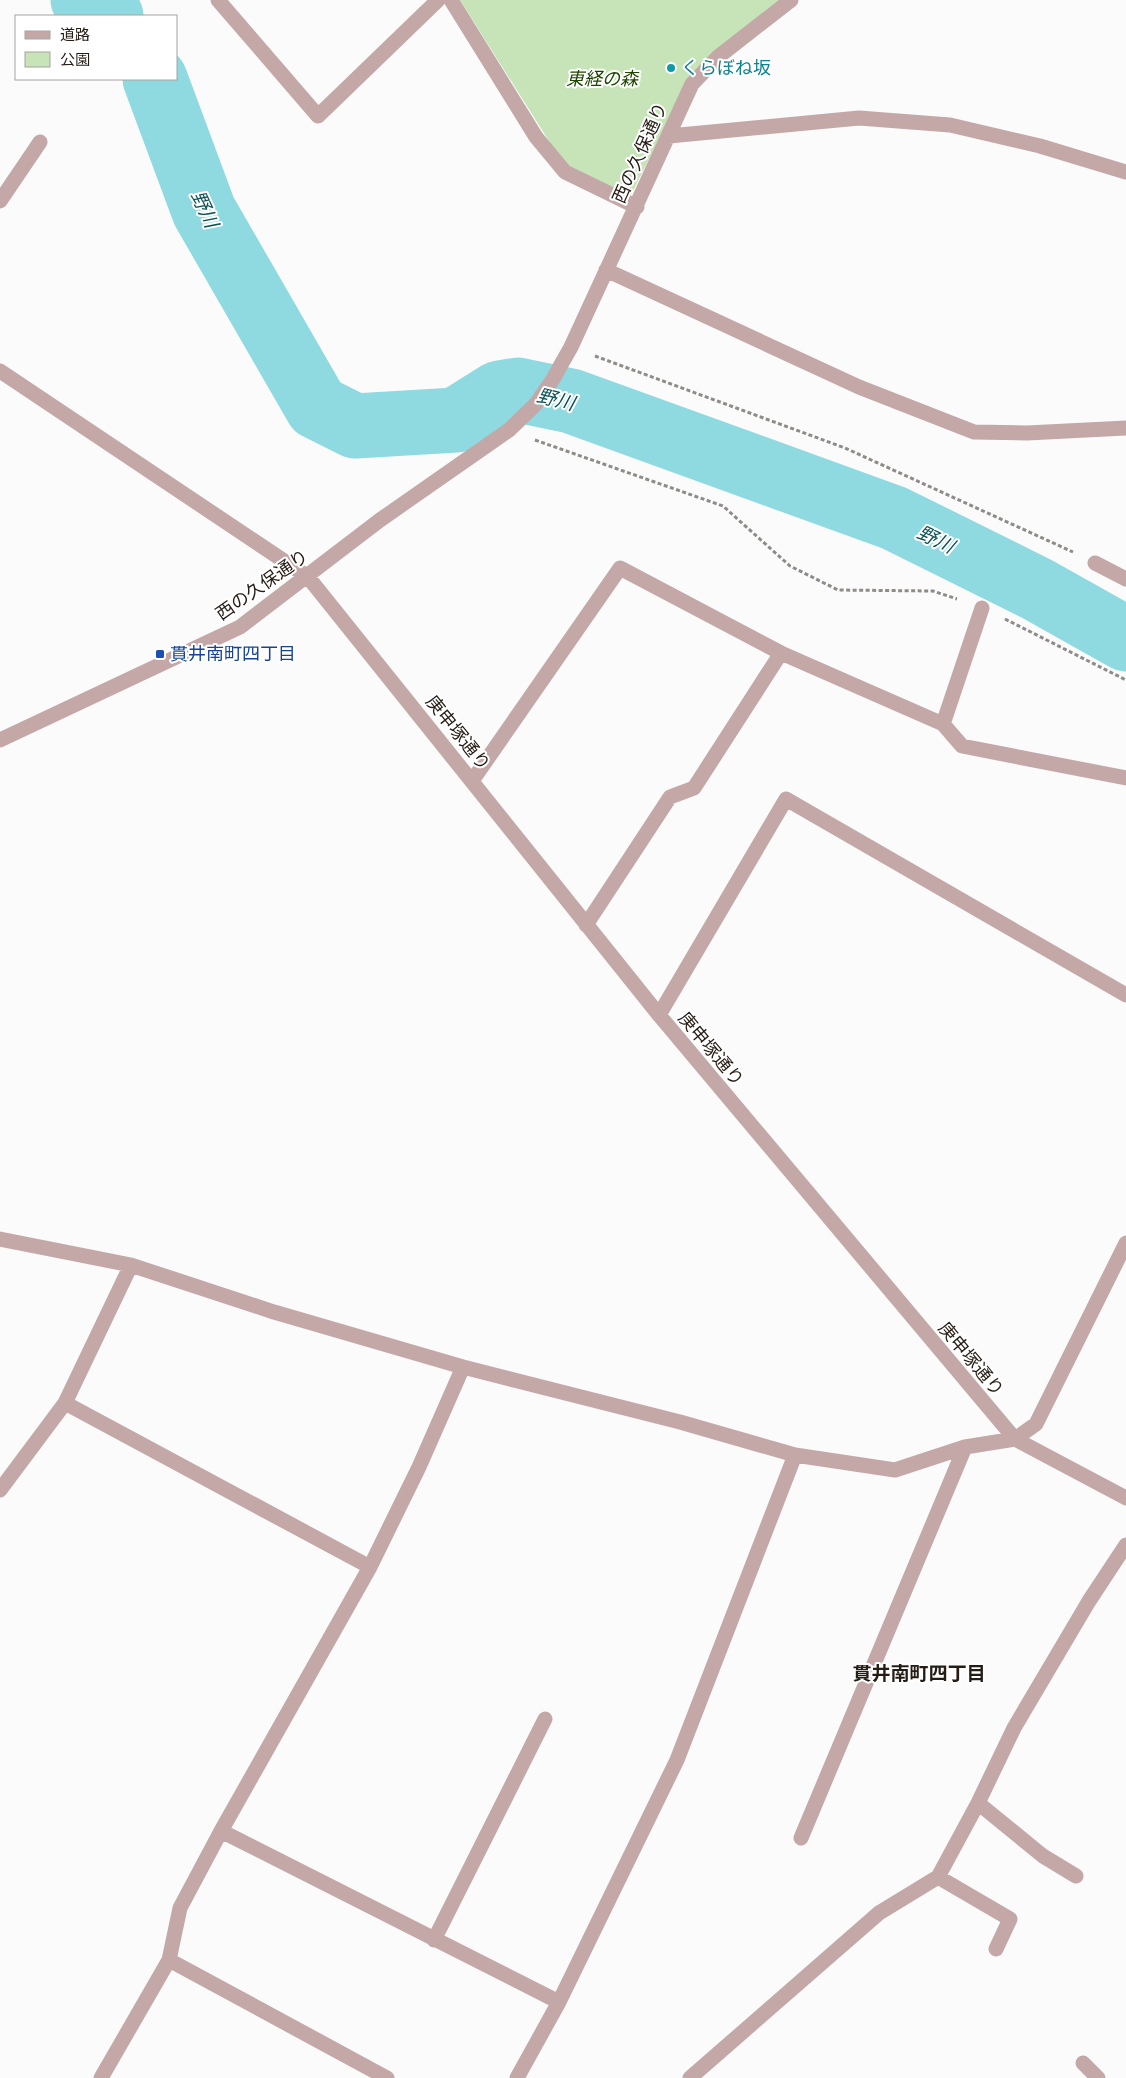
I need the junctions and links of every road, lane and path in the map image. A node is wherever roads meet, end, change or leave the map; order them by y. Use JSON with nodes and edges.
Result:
{"nodes":[{"id":1,"x":218,"y":0,"type":"edge"},
{"id":2,"x":438,"y":0,"type":"edge"},
{"id":3,"x":452,"y":0,"type":"edge"},
{"id":4,"x":791,"y":0,"type":"edge"},
{"id":5,"x":669,"y":136,"type":"junction"},
{"id":6,"x":40,"y":142,"type":"dead end"},
{"id":7,"x":1126,"y":172,"type":"edge"},
{"id":8,"x":0,"y":201,"type":"edge"},
{"id":9,"x":637,"y":207,"type":"junction"},
{"id":10,"x":606,"y":270,"type":"junction"},
{"id":11,"x":569,"y":351,"type":"junction"},
{"id":12,"x":0,"y":371,"type":"edge"},
{"id":13,"x":1126,"y":428,"type":"edge"},
{"id":14,"x":509,"y":430,"type":"junction"},
{"id":15,"x":1095,"y":563,"type":"joint"},
{"id":16,"x":308,"y":577,"type":"junction"},
{"id":17,"x":1126,"y":579,"type":"edge"},
{"id":18,"x":982,"y":608,"type":"junction"},
{"id":19,"x":780,"y":653,"type":"junction"},
{"id":20,"x":1126,"y":680,"type":"edge"},
{"id":21,"x":943,"y":724,"type":"junction"},
{"id":22,"x":4,"y":733,"type":"edge"},
{"id":23,"x":1126,"y":778,"type":"edge"},
{"id":24,"x":472,"y":781,"type":"junction"},
{"id":25,"x":586,"y":926,"type":"junction"},
{"id":26,"x":1126,"y":995,"type":"edge"},
{"id":27,"x":659,"y":1015,"type":"junction"},
{"id":28,"x":0,"y":1239,"type":"edge"},
{"id":29,"x":1126,"y":1243,"type":"edge"},
{"id":30,"x":131,"y":1265,"type":"junction"},
{"id":31,"x":463,"y":1367,"type":"junction"},
{"id":32,"x":65,"y":1403,"type":"junction"},
{"id":33,"x":1015,"y":1439,"type":"junction"},
{"id":34,"x":965,"y":1447,"type":"junction"},
{"id":35,"x":795,"y":1455,"type":"junction"},
{"id":36,"x":0,"y":1490,"type":"edge"},
{"id":37,"x":1126,"y":1498,"type":"edge"},
{"id":38,"x":1126,"y":1546,"type":"edge"},
{"id":39,"x":370,"y":1567,"type":"junction"},
{"id":40,"x":545,"y":1719,"type":"dead end"},
{"id":41,"x":978,"y":1803,"type":"junction"},
{"id":42,"x":221,"y":1831,"type":"junction"},
{"id":43,"x":801,"y":1838,"type":"dead end"},
{"id":44,"x":938,"y":1876,"type":"junction"},
{"id":45,"x":1076,"y":1876,"type":"dead end"},
{"id":46,"x":434,"y":1940,"type":"junction"},
{"id":47,"x":996,"y":1949,"type":"dead end"},
{"id":48,"x":168,"y":1960,"type":"junction"},
{"id":49,"x":559,"y":2002,"type":"junction"},
{"id":50,"x":1083,"y":2063,"type":"dead end"},
{"id":51,"x":101,"y":2078,"type":"edge"},
{"id":52,"x":387,"y":2078,"type":"edge"},
{"id":53,"x":516,"y":2078,"type":"edge"},
{"id":54,"x":690,"y":2078,"type":"edge"},
{"id":55,"x":1098,"y":2078,"type":"edge"}],
"edges":[{"from":1,"to":2,"type":"street"},
{"from":3,"to":9,"type":"street"},
{"from":4,"to":5,"type":"street","name":"西の久保通り"},
{"from":5,"to":7,"type":"street"},
{"from":5,"to":9,"type":"street","name":"西の久保通り"},
{"from":6,"to":8,"type":"street"},
{"from":9,"to":10,"type":"street","name":"西の久保通り"},
{"from":10,"to":11,"type":"street","name":"西の久保通り"},
{"from":10,"to":13,"type":"street"},
{"from":11,"to":14,"type":"street","name":"西の久保通り"},
{"from":11,"to":15,"type":"path"},
{"from":12,"to":16,"type":"street","name":"庚申塚通り"},
{"from":14,"to":16,"type":"street","name":"西の久保通り"},
{"from":14,"to":18,"type":"path"},
{"from":15,"to":17,"type":"street"},
{"from":16,"to":22,"type":"street","name":"西の久保通り"},
{"from":16,"to":24,"type":"street","name":"庚申塚通り"},
{"from":18,"to":20,"type":"path"},
{"from":18,"to":21,"type":"street"},
{"from":19,"to":21,"type":"street"},
{"from":19,"to":24,"type":"street"},
{"from":19,"to":25,"type":"street"},
{"from":21,"to":23,"type":"street"},
{"from":24,"to":25,"type":"street","name":"庚申塚通り"},
{"from":25,"to":27,"type":"street","name":"庚申塚通り"},
{"from":26,"to":27,"type":"street"},
{"from":27,"to":33,"type":"street","name":"庚申塚通り"},
{"from":28,"to":30,"type":"street"},
{"from":29,"to":33,"type":"street"},
{"from":30,"to":31,"type":"street"},
{"from":30,"to":32,"type":"street"},
{"from":31,"to":35,"type":"street"},
{"from":31,"to":39,"type":"street"},
{"from":32,"to":36,"type":"street"},
{"from":32,"to":39,"type":"street"},
{"from":33,"to":34,"type":"street"},
{"from":33,"to":37,"type":"street","name":"庚申塚通り"},
{"from":34,"to":35,"type":"street"},
{"from":34,"to":43,"type":"street"},
{"from":35,"to":49,"type":"street"},
{"from":38,"to":41,"type":"street"},
{"from":39,"to":42,"type":"street"},
{"from":40,"to":46,"type":"street"},
{"from":41,"to":44,"type":"street"},
{"from":41,"to":45,"type":"street"},
{"from":42,"to":46,"type":"street"},
{"from":42,"to":48,"type":"street"},
{"from":44,"to":47,"type":"street"},
{"from":44,"to":54,"type":"street"},
{"from":46,"to":49,"type":"street"},
{"from":48,"to":51,"type":"street"},
{"from":48,"to":52,"type":"street"},
{"from":49,"to":53,"type":"street"},
{"from":50,"to":55,"type":"street"}]}
